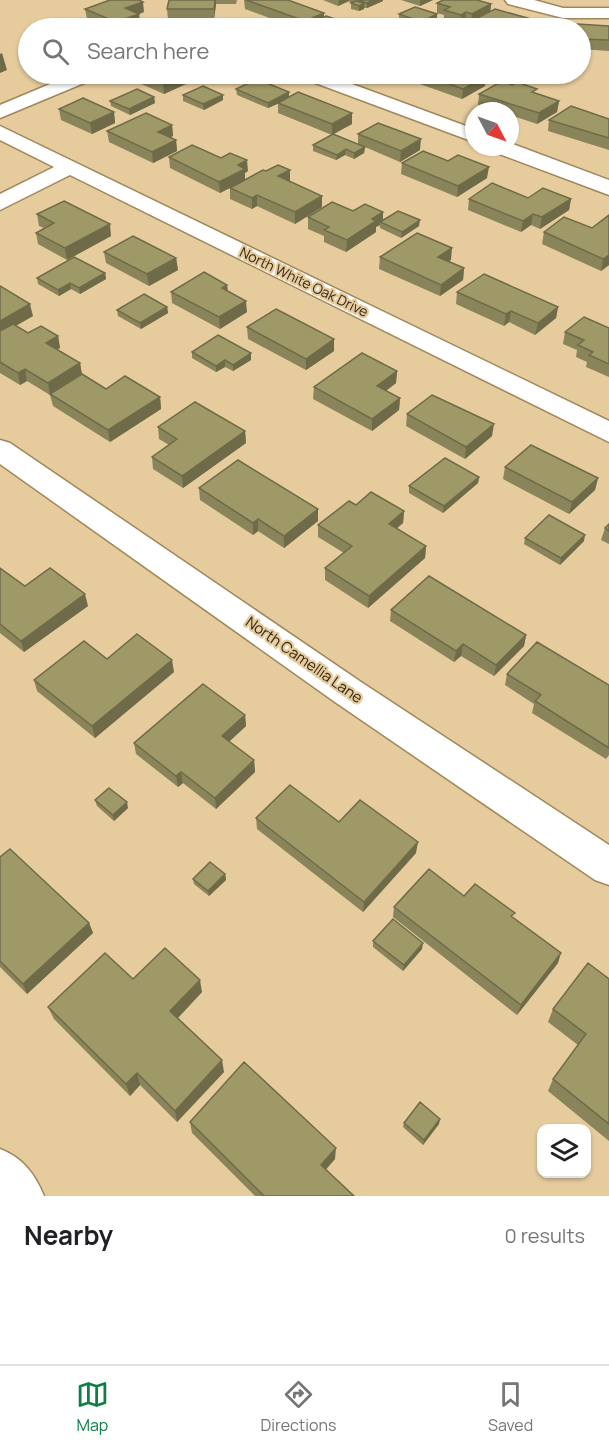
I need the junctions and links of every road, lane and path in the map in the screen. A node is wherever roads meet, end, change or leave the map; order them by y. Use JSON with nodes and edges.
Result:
{"nodes":[{"id":1,"x":514,"y":0,"type":"edge"},
{"id":2,"x":609,"y":13,"type":"edge"},
{"id":3,"x":66,"y":84,"type":"edge"},
{"id":4,"x":336,"y":84,"type":"edge"},
{"id":5,"x":0,"y":112,"type":"edge"},
{"id":6,"x":0,"y":132,"type":"edge"},
{"id":7,"x":465,"y":133,"type":"edge"},
{"id":8,"x":519,"y":154,"type":"edge"},
{"id":9,"x":70,"y":167,"type":"junction"},
{"id":10,"x":609,"y":188,"type":"edge"},
{"id":11,"x":0,"y":203,"type":"edge"},
{"id":12,"x":609,"y":433,"type":"edge"},
{"id":13,"x":0,"y":450,"type":"edge"},
{"id":14,"x":609,"y":867,"type":"edge"},
{"id":15,"x":0,"y":1173,"type":"edge"},
{"id":16,"x":20,"y":1196,"type":"edge"}],
"edges":[{"from":1,"to":2,"type":"street"},
{"from":3,"to":5,"type":"street"},
{"from":4,"to":7,"type":"street"},
{"from":6,"to":9,"type":"street","name":"North White Oak Drive"},
{"from":8,"to":10,"type":"street"},
{"from":9,"to":11,"type":"street"},
{"from":9,"to":12,"type":"street","name":"North White Oak Drive"},
{"from":13,"to":14,"type":"street","name":"North Camellia Lane"},
{"from":15,"to":16,"type":"street"}]}
